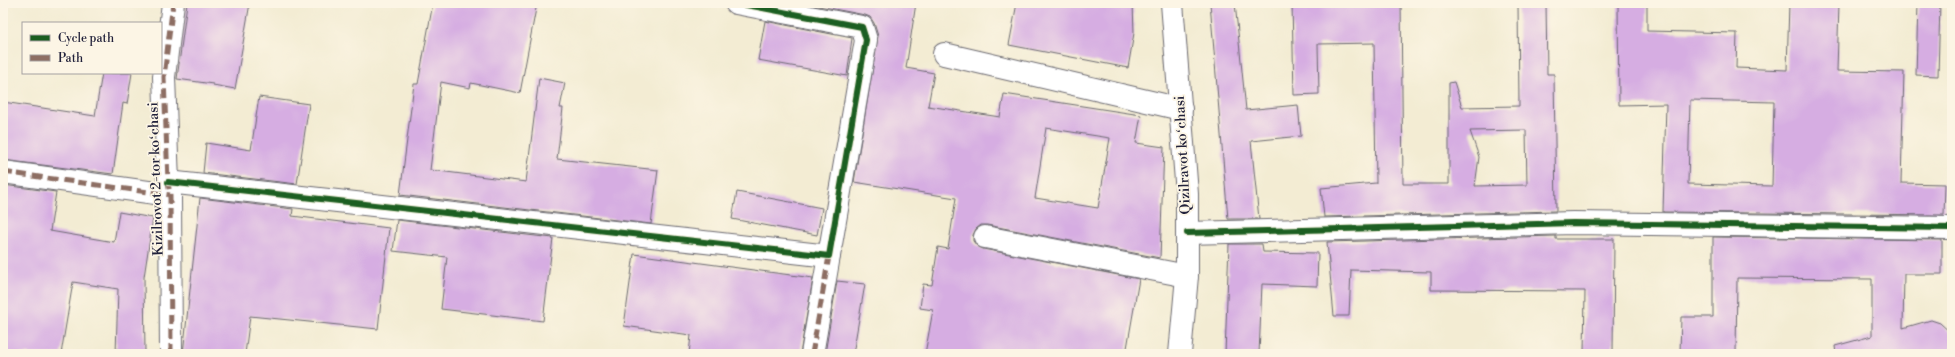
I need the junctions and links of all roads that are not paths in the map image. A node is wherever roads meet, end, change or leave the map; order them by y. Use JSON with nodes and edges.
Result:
{"nodes":[{"id":1,"x":173,"y":3,"type":"edge"},
{"id":2,"x":736,"y":3,"type":"edge"},
{"id":3,"x":1172,"y":3,"type":"edge"},
{"id":4,"x":944,"y":54,"type":"dead end"},
{"id":5,"x":1181,"y":109,"type":"junction"},
{"id":6,"x":3,"y":172,"type":"edge"},
{"id":7,"x":169,"y":188,"type":"junction"},
{"id":8,"x":1952,"y":228,"type":"edge"},
{"id":9,"x":1187,"y":233,"type":"junction"},
{"id":10,"x":985,"y":237,"type":"dead end"},
{"id":11,"x":829,"y":256,"type":"junction"},
{"id":12,"x":1187,"y":276,"type":"junction"},
{"id":13,"x":171,"y":354,"type":"edge"},
{"id":14,"x":812,"y":354,"type":"edge"},
{"id":15,"x":1180,"y":354,"type":"edge"}],
"edges":[{"from":1,"to":7,"type":"street","name":"Kizilrovot 2-tor koʻchasi"},
{"from":2,"to":11,"type":"street"},
{"from":3,"to":5,"type":"street","name":"Qizilravot koʻchasi"},
{"from":4,"to":5,"type":"street"},
{"from":5,"to":9,"type":"street","name":"Qizilravot koʻchasi"},
{"from":6,"to":7,"type":"street"},
{"from":7,"to":11,"type":"street"},
{"from":7,"to":13,"type":"street","name":"Kizilrovot 2-tor koʻchasi"},
{"from":8,"to":9,"type":"street"},
{"from":9,"to":12,"type":"street","name":"Qizilravot koʻchasi"},
{"from":10,"to":12,"type":"street"},
{"from":11,"to":14,"type":"street"},
{"from":12,"to":15,"type":"street","name":"Qizilravot koʻchasi"}]}
